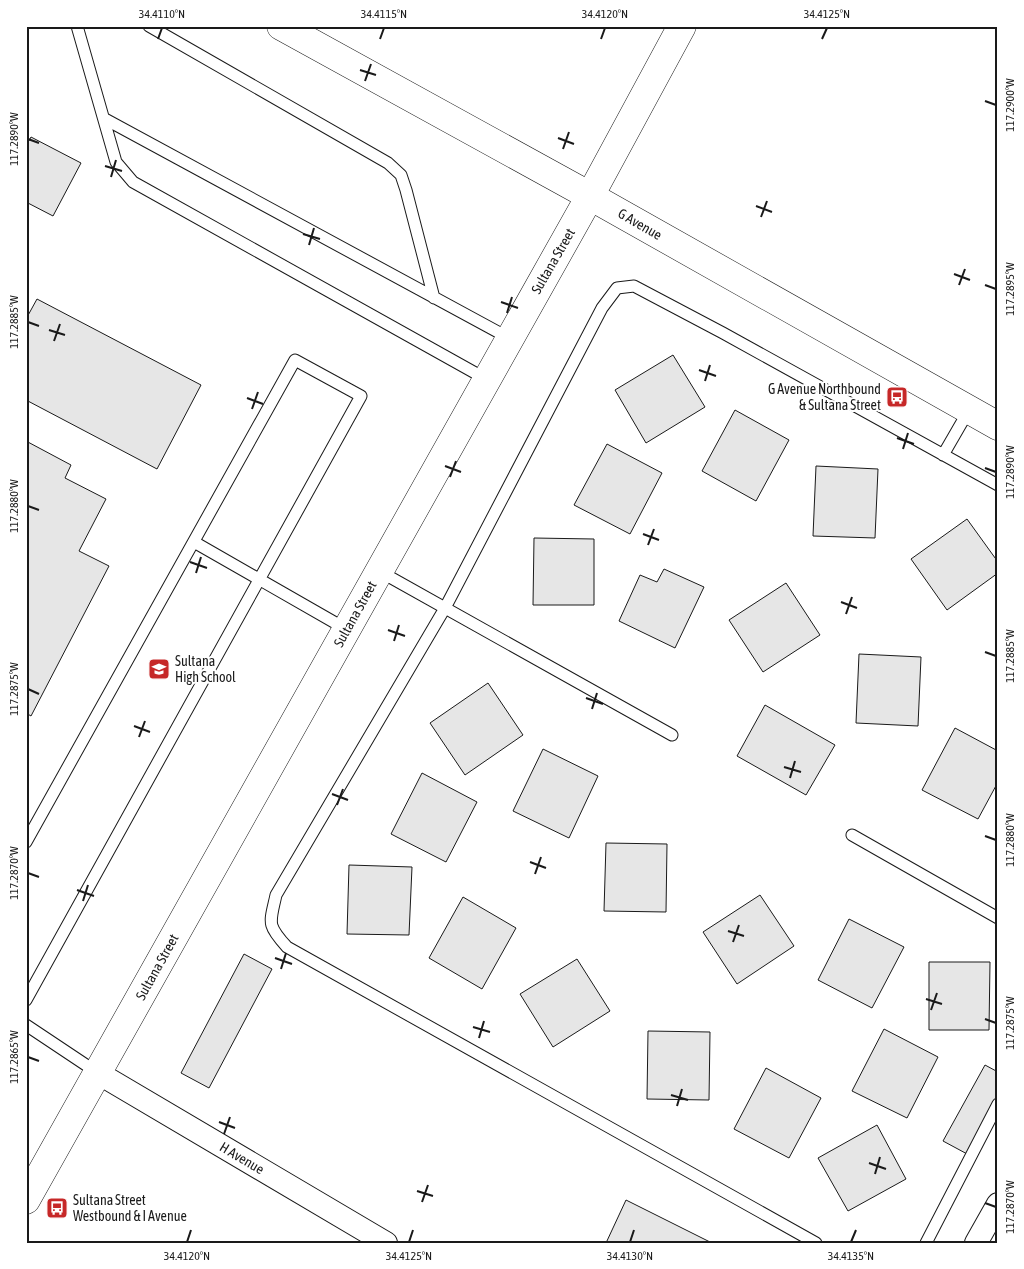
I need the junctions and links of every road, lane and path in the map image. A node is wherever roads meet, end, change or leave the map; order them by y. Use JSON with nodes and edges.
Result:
{"nodes":[{"id":1,"x":77,"y":26,"type":"edge"},
{"id":2,"x":149,"y":26,"type":"edge"},
{"id":3,"x":280,"y":26,"type":"edge"},
{"id":4,"x":682,"y":26,"type":"edge"},
{"id":5,"x":105,"y":119,"type":"junction"},
{"id":6,"x":590,"y":196,"type":"junction"},
{"id":7,"x":434,"y":298,"type":"junction"},
{"id":8,"x":509,"y":338,"type":"junction"},
{"id":9,"x":486,"y":379,"type":"junction"},
{"id":10,"x":969,"y":410,"type":"junction"},
{"id":11,"x":998,"y":426,"type":"edge"},
{"id":12,"x":943,"y":455,"type":"junction"},
{"id":13,"x":998,"y":485,"type":"edge"},
{"id":14,"x":194,"y":542,"type":"junction"},
{"id":15,"x":379,"y":571,"type":"junction"},
{"id":16,"x":259,"y":580,"type":"junction"},
{"id":17,"x":445,"y":608,"type":"junction"},
{"id":18,"x":346,"y":629,"type":"junction"},
{"id":19,"x":672,"y":735,"type":"dead end"},
{"id":20,"x":852,"y":835,"type":"dead end"},
{"id":21,"x":26,"y":842,"type":"edge"},
{"id":22,"x":998,"y":918,"type":"edge"},
{"id":23,"x":26,"y":1000,"type":"edge"},
{"id":24,"x":26,"y":1025,"type":"edge"},
{"id":25,"x":98,"y":1073,"type":"junction"},
{"id":26,"x":998,"y":1104,"type":"edge"},
{"id":27,"x":26,"y":1200,"type":"edge"},
{"id":28,"x":998,"y":1204,"type":"edge"},
{"id":29,"x":386,"y":1243,"type":"edge"},
{"id":30,"x":816,"y":1243,"type":"edge"},
{"id":31,"x":926,"y":1243,"type":"edge"},
{"id":32,"x":976,"y":1243,"type":"edge"}],
"edges":[{"from":1,"to":5,"type":"lane"},
{"from":2,"to":7,"type":"lane"},
{"from":3,"to":6,"type":"street","name":"G Avenue"},
{"from":4,"to":6,"type":"street","name":"Sultana Street"},
{"from":5,"to":7,"type":"lane"},
{"from":5,"to":9,"type":"lane"},
{"from":6,"to":8,"type":"street","name":"Sultana Street"},
{"from":6,"to":10,"type":"street","name":"G Avenue"},
{"from":7,"to":8,"type":"lane"},
{"from":8,"to":9,"type":"street","name":"Sultana Street"},
{"from":9,"to":15,"type":"street","name":"Sultana Street"},
{"from":10,"to":11,"type":"street","name":"G Avenue"},
{"from":10,"to":12,"type":"lane"},
{"from":12,"to":13,"type":"lane"},
{"from":12,"to":17,"type":"lane"},
{"from":14,"to":16,"type":"lane"},
{"from":14,"to":16,"type":"lane"},
{"from":14,"to":21,"type":"lane"},
{"from":15,"to":17,"type":"lane"},
{"from":15,"to":18,"type":"street","name":"Sultana Street"},
{"from":16,"to":18,"type":"lane"},
{"from":16,"to":23,"type":"lane"},
{"from":17,"to":19,"type":"lane"},
{"from":17,"to":30,"type":"lane"},
{"from":18,"to":25,"type":"street","name":"Sultana Street"},
{"from":20,"to":22,"type":"lane"},
{"from":24,"to":25,"type":"lane"},
{"from":25,"to":27,"type":"street","name":"Sultana Street"},
{"from":25,"to":29,"type":"street","name":"H Avenue"},
{"from":26,"to":31,"type":"lane"},
{"from":28,"to":32,"type":"street"}]}
